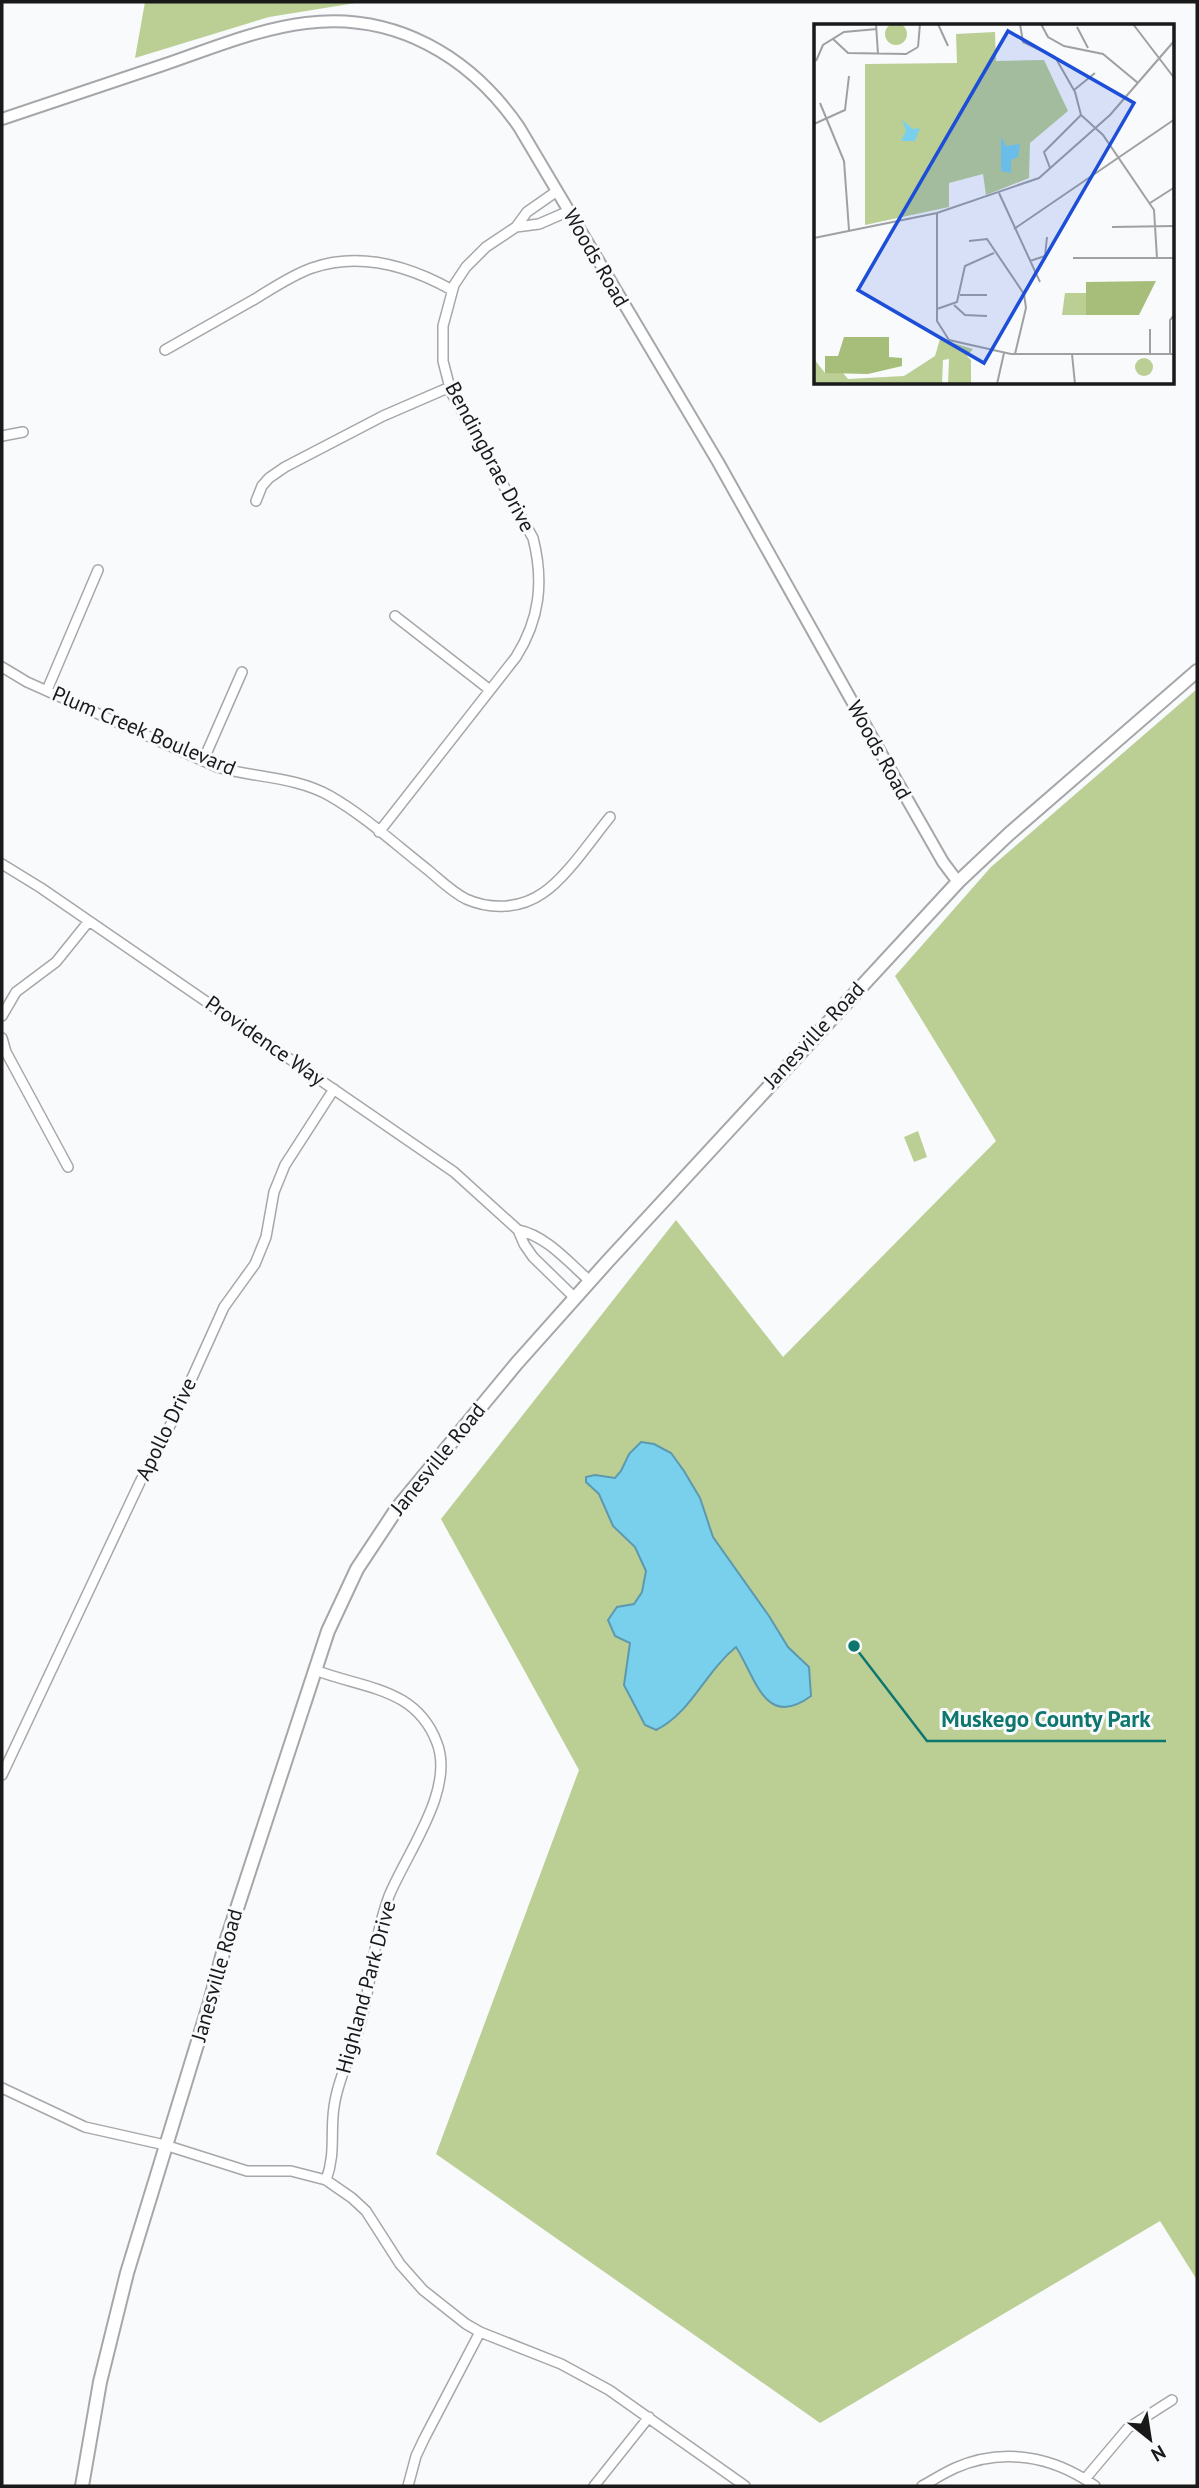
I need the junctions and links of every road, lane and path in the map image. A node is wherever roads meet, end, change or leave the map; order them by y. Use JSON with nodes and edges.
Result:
{"nodes":[{"id":1,"x":2,"y":119,"type":"edge"},
{"id":2,"x":557,"y":191,"type":"junction"},
{"id":3,"x":569,"y":211,"type":"junction"},
{"id":4,"x":516,"y":227,"type":"junction"},
{"id":5,"x":452,"y":290,"type":"junction"},
{"id":6,"x":165,"y":351,"type":"dead end"},
{"id":7,"x":450,"y":387,"type":"junction"},
{"id":8,"x":23,"y":432,"type":"dead end"},
{"id":9,"x":2,"y":436,"type":"edge"},
{"id":10,"x":256,"y":501,"type":"dead end"},
{"id":11,"x":98,"y":570,"type":"dead end"},
{"id":12,"x":395,"y":616,"type":"dead end"},
{"id":13,"x":2,"y":667,"type":"edge"},
{"id":14,"x":1197,"y":671,"type":"edge"},
{"id":15,"x":242,"y":672,"type":"dead end"},
{"id":16,"x":47,"y":690,"type":"junction"},
{"id":17,"x":490,"y":690,"type":"junction"},
{"id":18,"x":202,"y":761,"type":"junction"},
{"id":19,"x":610,"y":817,"type":"dead end"},
{"id":20,"x":379,"y":832,"type":"junction"},
{"id":21,"x":2,"y":864,"type":"edge"},
{"id":22,"x":958,"y":882,"type":"junction"},
{"id":23,"x":89,"y":921,"type":"junction"},
{"id":24,"x":2,"y":1015,"type":"edge"},
{"id":25,"x":2,"y":1038,"type":"edge"},
{"id":26,"x":334,"y":1089,"type":"junction"},
{"id":27,"x":68,"y":1167,"type":"dead end"},
{"id":28,"x":518,"y":1230,"type":"junction"},
{"id":29,"x":590,"y":1281,"type":"junction"},
{"id":30,"x":575,"y":1298,"type":"junction"},
{"id":31,"x":315,"y":1670,"type":"junction"},
{"id":32,"x":2,"y":1775,"type":"edge"},
{"id":33,"x":2,"y":2088,"type":"edge"},
{"id":34,"x":165,"y":2146,"type":"junction"},
{"id":35,"x":326,"y":2180,"type":"junction"},
{"id":36,"x":480,"y":2332,"type":"junction"},
{"id":37,"x":1171,"y":2400,"type":"dead end"},
{"id":38,"x":649,"y":2417,"type":"junction"},
{"id":39,"x":1085,"y":2479,"type":"junction"},
{"id":40,"x":82,"y":2486,"type":"edge"},
{"id":41,"x":408,"y":2486,"type":"edge"},
{"id":42,"x":594,"y":2486,"type":"edge"},
{"id":43,"x":745,"y":2486,"type":"edge"},
{"id":44,"x":922,"y":2486,"type":"edge"},
{"id":45,"x":1095,"y":2486,"type":"edge"}],
"edges":[{"from":1,"to":2,"type":"street","name":"Woods Road"},
{"from":2,"to":3,"type":"street","name":"Woods Road"},
{"from":2,"to":4,"type":"street","name":"Bendingbrae Drive"},
{"from":3,"to":4,"type":"street","name":"Bendingbrae Drive"},
{"from":3,"to":22,"type":"street","name":"Woods Road"},
{"from":4,"to":5,"type":"street","name":"Bendingbrae Drive"},
{"from":5,"to":6,"type":"street"},
{"from":5,"to":7,"type":"street","name":"Bendingbrae Drive"},
{"from":7,"to":10,"type":"street"},
{"from":7,"to":17,"type":"street","name":"Bendingbrae Drive"},
{"from":8,"to":9,"type":"street"},
{"from":11,"to":16,"type":"street"},
{"from":12,"to":17,"type":"street"},
{"from":13,"to":16,"type":"street","name":"Plum Creek Boulevard"},
{"from":14,"to":22,"type":"main road","name":"Janesville Road"},
{"from":15,"to":18,"type":"street"},
{"from":16,"to":18,"type":"street","name":"Plum Creek Boulevard"},
{"from":17,"to":20,"type":"street","name":"Bendingbrae Drive"},
{"from":18,"to":20,"type":"street","name":"Plum Creek Boulevard"},
{"from":19,"to":20,"type":"street","name":"Plum Creek Boulevard"},
{"from":21,"to":23,"type":"street","name":"Providence Way"},
{"from":22,"to":29,"type":"main road","name":"Janesville Road"},
{"from":23,"to":24,"type":"street"},
{"from":23,"to":26,"type":"street","name":"Providence Way"},
{"from":25,"to":27,"type":"street"},
{"from":26,"to":28,"type":"street","name":"Providence Way"},
{"from":26,"to":32,"type":"street","name":"Apollo Drive"},
{"from":28,"to":29,"type":"street","name":"Providence Way"},
{"from":28,"to":30,"type":"street","name":"Providence Way"},
{"from":29,"to":30,"type":"main road","name":"Janesville Road"},
{"from":30,"to":31,"type":"main road","name":"Janesville Road"},
{"from":31,"to":34,"type":"main road","name":"Janesville Road"},
{"from":31,"to":35,"type":"street","name":"Highland Park Drive"},
{"from":33,"to":34,"type":"street"},
{"from":34,"to":35,"type":"street"},
{"from":34,"to":40,"type":"main road","name":"Janesville Road"},
{"from":35,"to":36,"type":"street"},
{"from":36,"to":38,"type":"street"},
{"from":36,"to":41,"type":"street"},
{"from":37,"to":39,"type":"street"},
{"from":38,"to":42,"type":"street"},
{"from":38,"to":43,"type":"street"},
{"from":39,"to":44,"type":"street"},
{"from":39,"to":45,"type":"street"}]}
